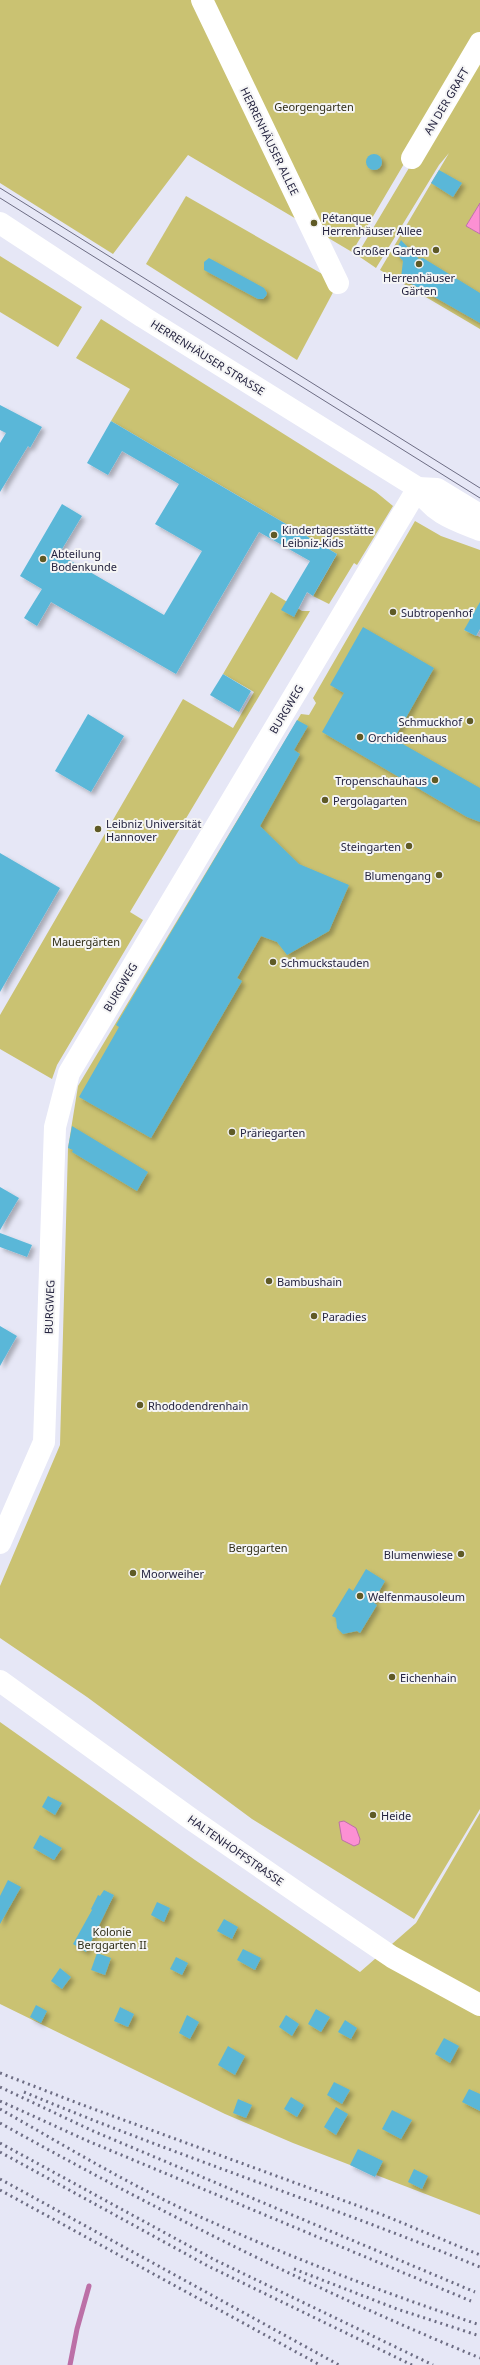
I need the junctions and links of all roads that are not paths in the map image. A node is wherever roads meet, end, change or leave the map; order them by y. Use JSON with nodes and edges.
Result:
{"nodes":[{"id":1,"x":202,"y":0,"type":"edge"},
{"id":2,"x":480,"y":43,"type":"edge"},
{"id":3,"x":412,"y":158,"type":"dead end"},
{"id":4,"x":0,"y":223,"type":"edge"},
{"id":5,"x":338,"y":283,"type":"dead end"},
{"id":6,"x":418,"y":488,"type":"junction"},
{"id":7,"x":480,"y":515,"type":"edge"},
{"id":8,"x":480,"y":530,"type":"edge"},
{"id":9,"x":0,"y":1543,"type":"edge"},
{"id":10,"x":0,"y":1681,"type":"edge"},
{"id":11,"x":480,"y":2005,"type":"edge"}],
"edges":[{"from":1,"to":5,"type":"street","name":"HERRENHÄUSER ALLEE"},
{"from":2,"to":3,"type":"street","name":"AN DER GRAFT"},
{"from":4,"to":6,"type":"street","name":"HERRENHÄUSER STRASSE"},
{"from":6,"to":7,"type":"street","name":"HERRENHÄUSER STRASSE"},
{"from":6,"to":8,"type":"street","name":"HERRENHÄUSER STRASSE"},
{"from":6,"to":9,"type":"street","name":"BURGWEG"},
{"from":10,"to":11,"type":"street","name":"HALTENHOFFSTRASSE"}]}
